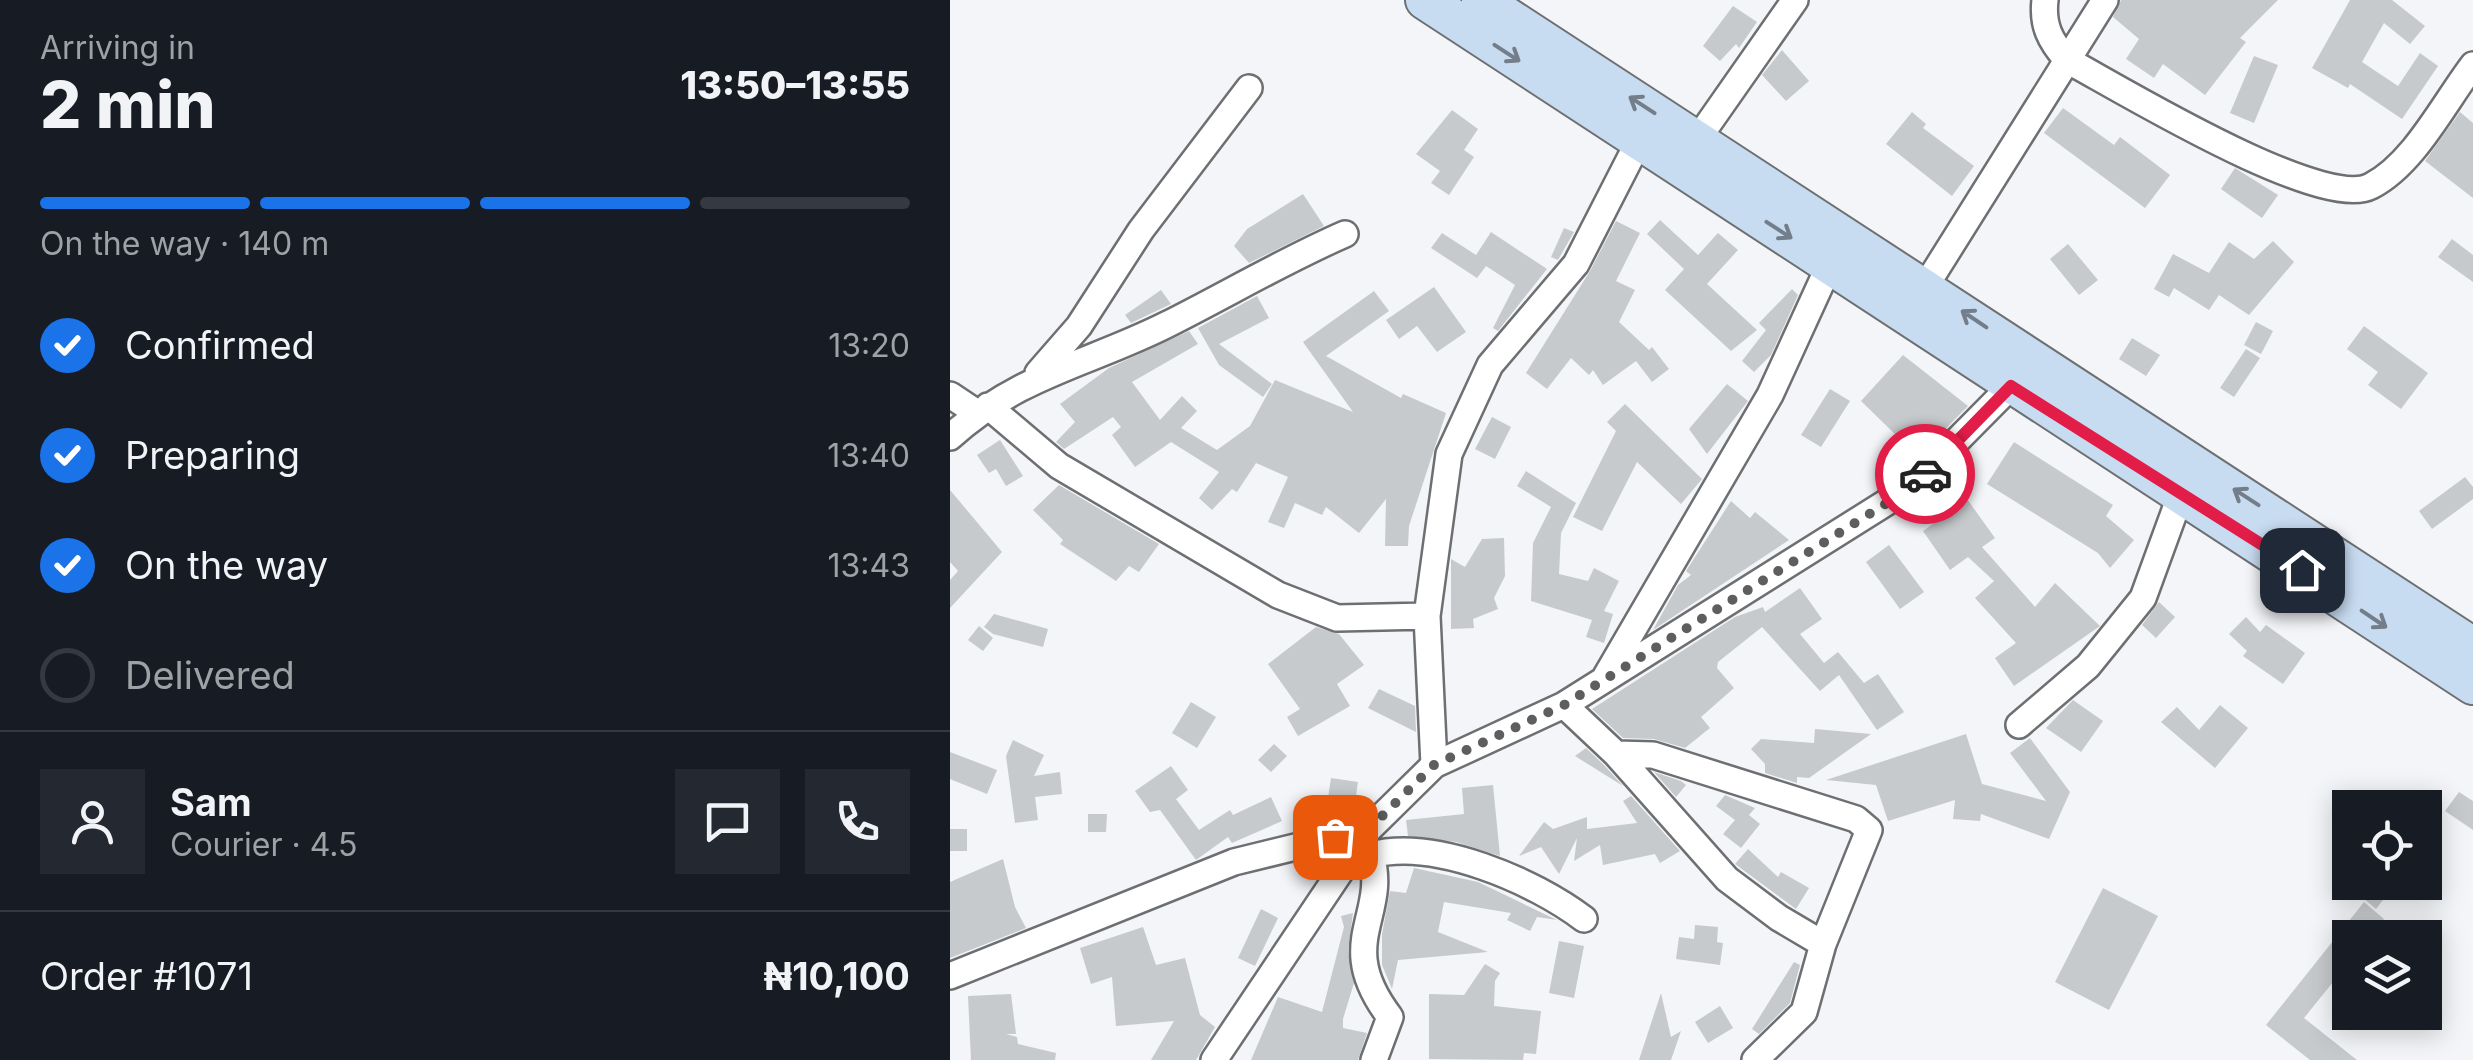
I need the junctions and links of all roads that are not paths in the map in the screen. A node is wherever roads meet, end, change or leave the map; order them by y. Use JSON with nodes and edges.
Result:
{"nodes":[{"id":1,"x":1425,"y":0,"type":"edge"},
{"id":2,"x":1480,"y":0,"type":"edge"},
{"id":3,"x":1795,"y":0,"type":"edge"},
{"id":4,"x":2045,"y":0,"type":"edge"},
{"id":5,"x":2105,"y":0,"type":"edge"},
{"id":6,"x":2067,"y":60,"type":"junction"},
{"id":7,"x":2473,"y":64,"type":"edge"},
{"id":8,"x":1250,"y":88,"type":"dead end"},
{"id":9,"x":1640,"y":139,"type":"junction"},
{"id":10,"x":1697,"y":140,"type":"junction"},
{"id":11,"x":1345,"y":234,"type":"dead end"},
{"id":12,"x":1830,"y":264,"type":"junction"},
{"id":13,"x":1926,"y":287,"type":"junction"},
{"id":14,"x":1031,"y":381,"type":"junction"},
{"id":15,"x":2011,"y":386,"type":"junction"},
{"id":16,"x":950,"y":395,"type":"edge"},
{"id":17,"x":982,"y":409,"type":"junction"},
{"id":18,"x":950,"y":438,"type":"edge"},
{"id":19,"x":2181,"y":494,"type":"junction"},
{"id":20,"x":1427,"y":616,"type":"junction"},
{"id":21,"x":2473,"y":648,"type":"edge"},
{"id":22,"x":1605,"y":678,"type":"junction"},
{"id":23,"x":2473,"y":684,"type":"edge"},
{"id":24,"x":1564,"y":705,"type":"junction"},
{"id":25,"x":2019,"y":726,"type":"dead end"},
{"id":26,"x":1616,"y":754,"type":"junction"},
{"id":27,"x":1434,"y":765,"type":"junction"},
{"id":28,"x":1365,"y":845,"type":"junction"},
{"id":29,"x":1584,"y":919,"type":"dead end"},
{"id":30,"x":1824,"y":944,"type":"junction"},
{"id":31,"x":950,"y":976,"type":"edge"},
{"id":32,"x":1214,"y":1060,"type":"edge"},
{"id":33,"x":1374,"y":1060,"type":"edge"},
{"id":34,"x":1754,"y":1060,"type":"edge"}],
"edges":[{"from":1,"to":9,"type":"street","one_way":true},
{"from":10,"to":2,"type":"street","one_way":true},
{"from":3,"to":10,"type":"street"},
{"from":4,"to":6,"type":"street"},
{"from":5,"to":6,"type":"street"},
{"from":6,"to":7,"type":"street"},
{"from":6,"to":13,"type":"street"},
{"from":8,"to":14,"type":"street"},
{"from":9,"to":12,"type":"street","one_way":true},
{"from":9,"to":20,"type":"street"},
{"from":10,"to":13,"type":"street"},
{"from":11,"to":14,"type":"street"},
{"from":12,"to":15,"type":"street"},
{"from":12,"to":22,"type":"street"},
{"from":21,"to":13,"type":"street","one_way":true},
{"from":14,"to":17,"type":"street"},
{"from":15,"to":19,"type":"street"},
{"from":15,"to":22,"type":"street"},
{"from":16,"to":17,"type":"street"},
{"from":17,"to":18,"type":"street"},
{"from":17,"to":20,"type":"street"},
{"from":19,"to":23,"type":"street","one_way":true},
{"from":19,"to":25,"type":"street"},
{"from":20,"to":27,"type":"street"},
{"from":22,"to":24,"type":"street"},
{"from":24,"to":26,"type":"street"},
{"from":24,"to":27,"type":"street"},
{"from":26,"to":30,"type":"street"},
{"from":26,"to":30,"type":"street"},
{"from":27,"to":28,"type":"street"},
{"from":28,"to":29,"type":"street"},
{"from":28,"to":31,"type":"street"},
{"from":28,"to":32,"type":"street"},
{"from":28,"to":33,"type":"street"},
{"from":30,"to":34,"type":"street"}]}
